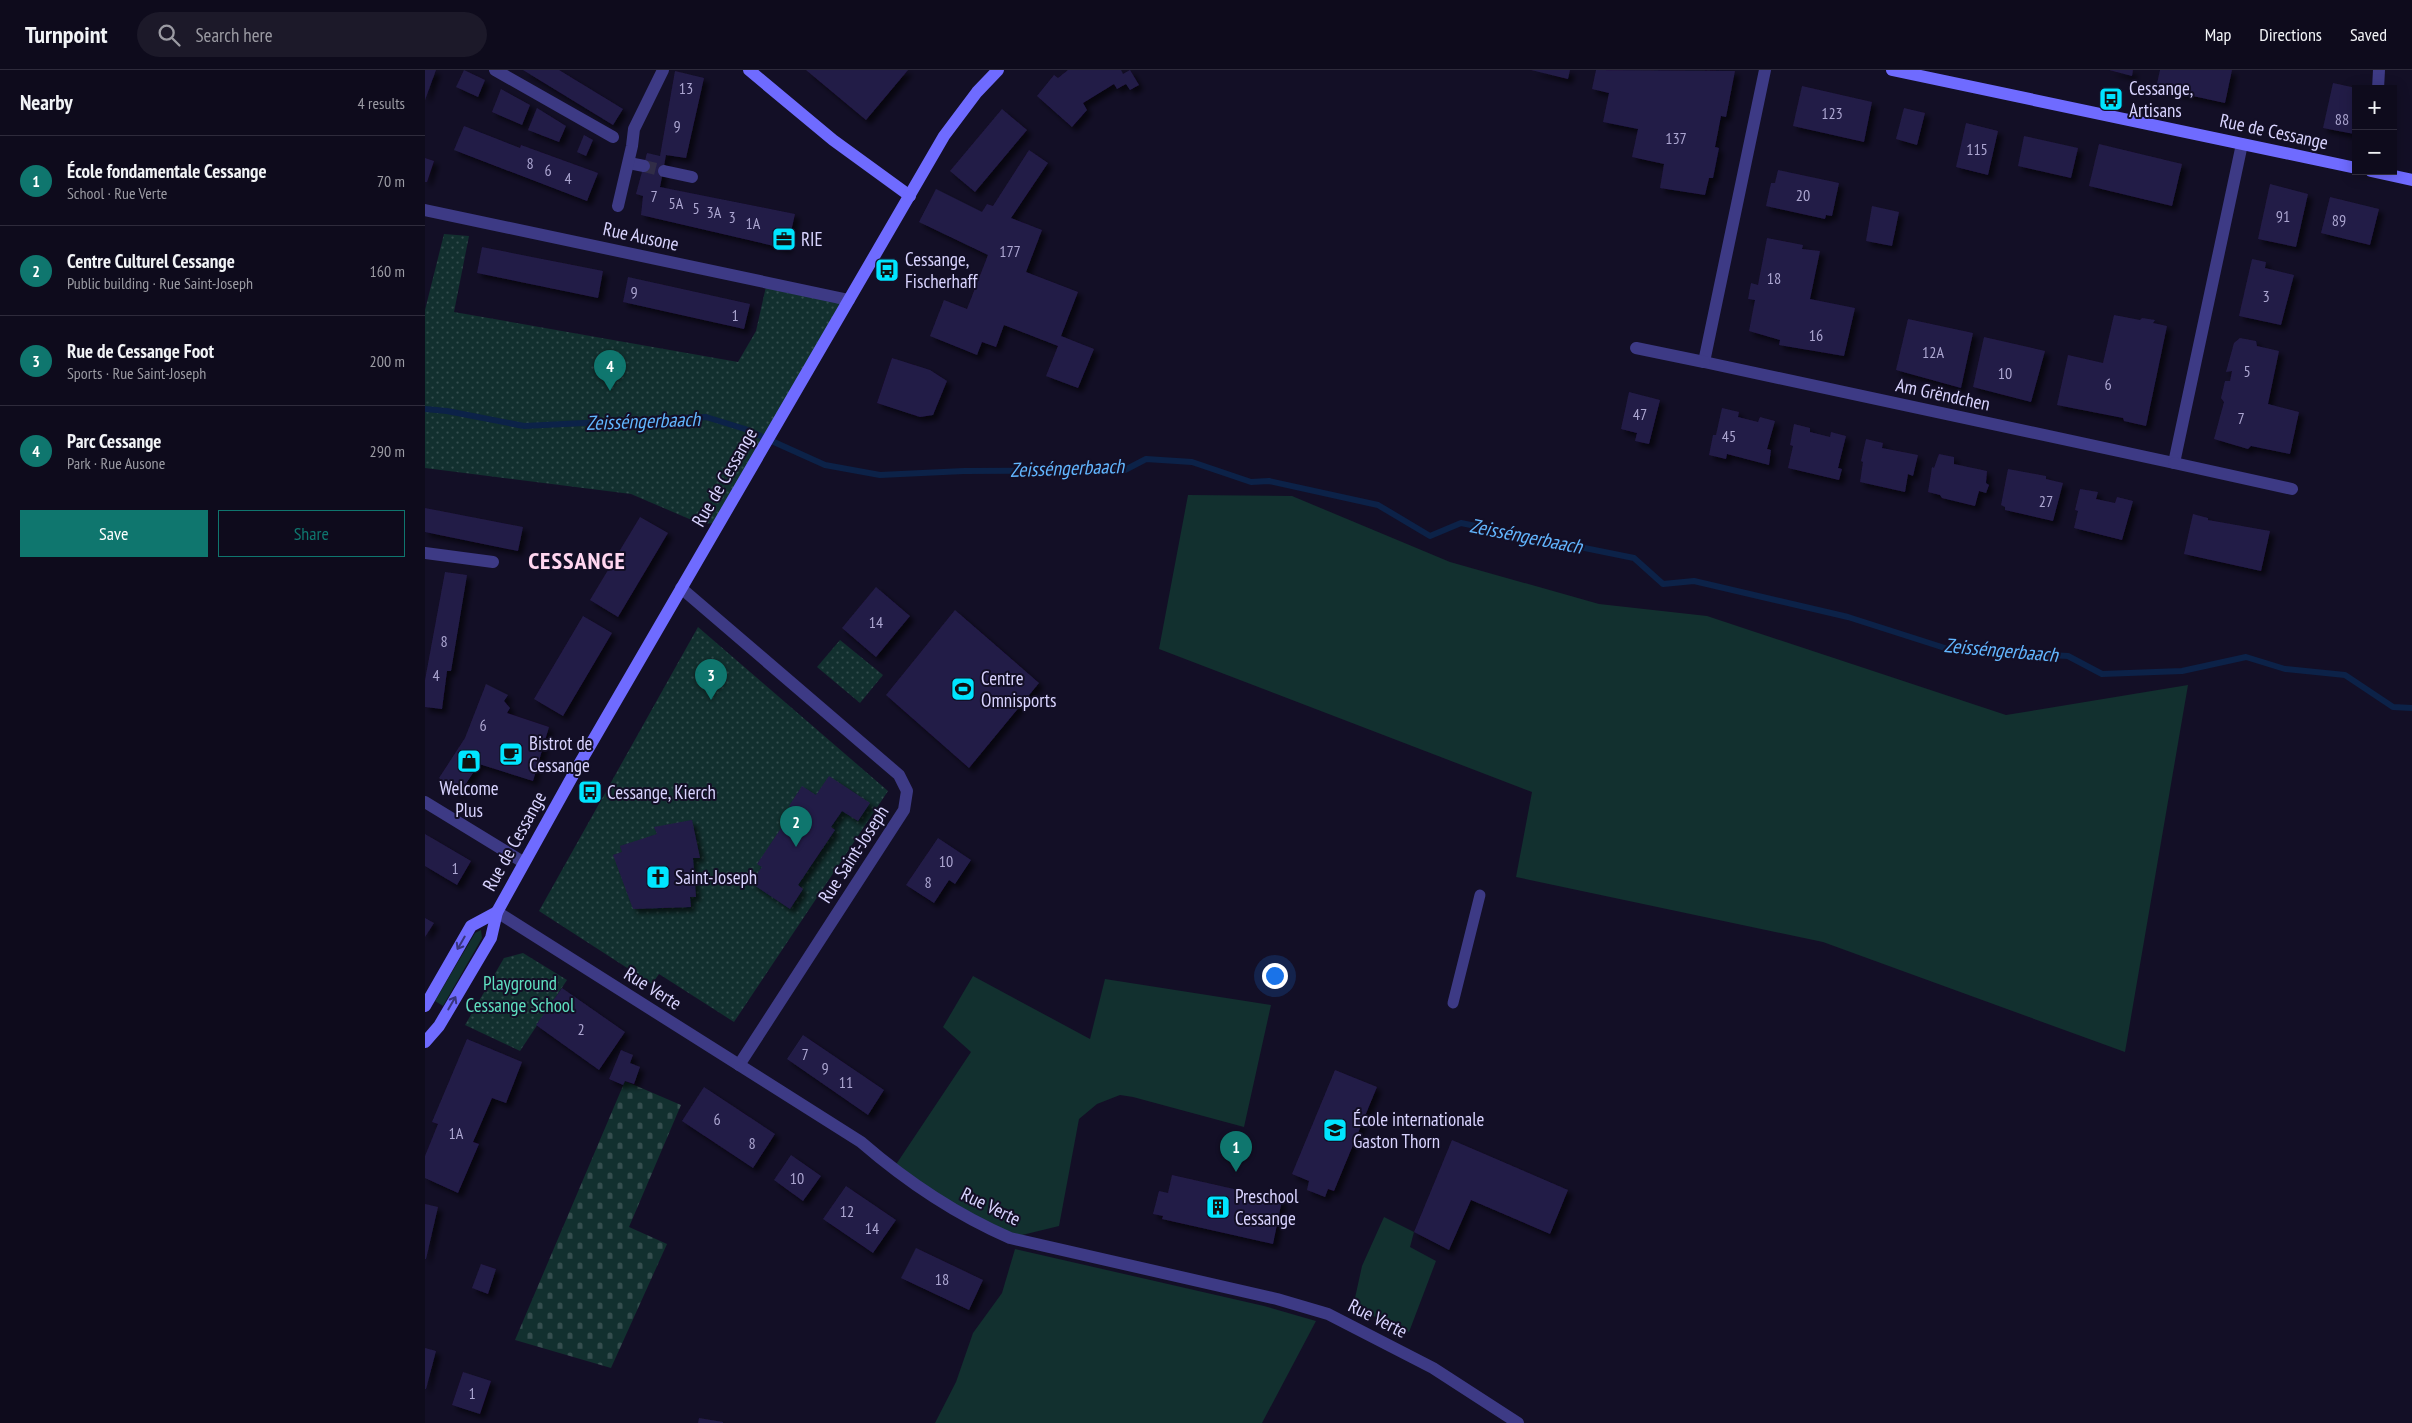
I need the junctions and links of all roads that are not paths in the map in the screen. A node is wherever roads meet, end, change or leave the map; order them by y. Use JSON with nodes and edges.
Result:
{"nodes":[{"id":1,"x":495,"y":70,"type":"edge"},
{"id":2,"x":663,"y":70,"type":"edge"},
{"id":3,"x":749,"y":70,"type":"edge"},
{"id":4,"x":998,"y":70,"type":"edge"},
{"id":5,"x":1765,"y":70,"type":"edge"},
{"id":6,"x":1892,"y":70,"type":"edge"},
{"id":7,"x":2379,"y":70,"type":"edge"},
{"id":8,"x":2378,"y":85,"type":"edge"},
{"id":9,"x":613,"y":137,"type":"dead end"},
{"id":10,"x":2242,"y":144,"type":"junction"},
{"id":11,"x":629,"y":163,"type":"junction"},
{"id":12,"x":644,"y":166,"type":"tunnel mouth"},
{"id":13,"x":2352,"y":167,"type":"edge"},
{"id":14,"x":664,"y":171,"type":"tunnel mouth"},
{"id":15,"x":2390,"y":175,"type":"edge"},
{"id":16,"x":692,"y":177,"type":"dead end"},
{"id":17,"x":2412,"y":180,"type":"edge"},
{"id":18,"x":910,"y":196,"type":"junction"},
{"id":19,"x":618,"y":206,"type":"dead end"},
{"id":20,"x":425,"y":210,"type":"edge"},
{"id":21,"x":849,"y":300,"type":"junction"},
{"id":22,"x":1636,"y":348,"type":"dead end"},
{"id":23,"x":1704,"y":362,"type":"junction"},
{"id":24,"x":2174,"y":463,"type":"junction"},
{"id":25,"x":2292,"y":489,"type":"dead end"},
{"id":26,"x":425,"y":553,"type":"edge"},
{"id":27,"x":493,"y":562,"type":"dead end"},
{"id":28,"x":681,"y":588,"type":"junction"},
{"id":29,"x":425,"y":802,"type":"edge"},
{"id":30,"x":523,"y":862,"type":"junction"},
{"id":31,"x":1480,"y":895,"type":"dead end"},
{"id":32,"x":497,"y":912,"type":"junction"},
{"id":33,"x":1453,"y":1003,"type":"dead end"},
{"id":34,"x":425,"y":1006,"type":"edge"},
{"id":35,"x":425,"y":1042,"type":"edge"},
{"id":36,"x":739,"y":1065,"type":"junction"},
{"id":37,"x":1518,"y":1423,"type":"edge"}],
"edges":[{"from":1,"to":9,"type":"street"},
{"from":2,"to":11,"type":"street"},
{"from":3,"to":18,"type":"main road"},
{"from":4,"to":18,"type":"main road","name":"Rue de Cessange"},
{"from":5,"to":23,"type":"street"},
{"from":6,"to":10,"type":"main road","name":"Rue de Cessange"},
{"from":7,"to":8,"type":"street"},
{"from":10,"to":13,"type":"main road","name":"Rue de Cessange"},
{"from":10,"to":24,"type":"street"},
{"from":11,"to":12,"type":"street"},
{"from":11,"to":19,"type":"street"},
{"from":14,"to":16,"type":"street"},
{"from":15,"to":17,"type":"main road"},
{"from":18,"to":21,"type":"main road","name":"Rue de Cessange"},
{"from":20,"to":21,"type":"street","name":"Rue Ausone"},
{"from":21,"to":28,"type":"main road","name":"Rue de Cessange"},
{"from":22,"to":23,"type":"street","name":"Am Grëndchen"},
{"from":23,"to":24,"type":"street","name":"Am Grëndchen"},
{"from":24,"to":25,"type":"street","name":"Am Grëndchen"},
{"from":26,"to":27,"type":"street"},
{"from":28,"to":30,"type":"main road","name":"Rue de Cessange"},
{"from":28,"to":36,"type":"street","name":"Rue Saint-Joseph"},
{"from":29,"to":30,"type":"street"},
{"from":30,"to":32,"type":"main road","name":"Rue de Cessange"},
{"from":31,"to":33,"type":"lane"},
{"from":32,"to":34,"type":"main road","name":"Rue de Cessange","one_way":true},
{"from":35,"to":32,"type":"main road","name":"Rue de Cessange","one_way":true},
{"from":32,"to":36,"type":"street","name":"Rue Verte"},
{"from":36,"to":37,"type":"street","name":"Rue Verte"}]}
